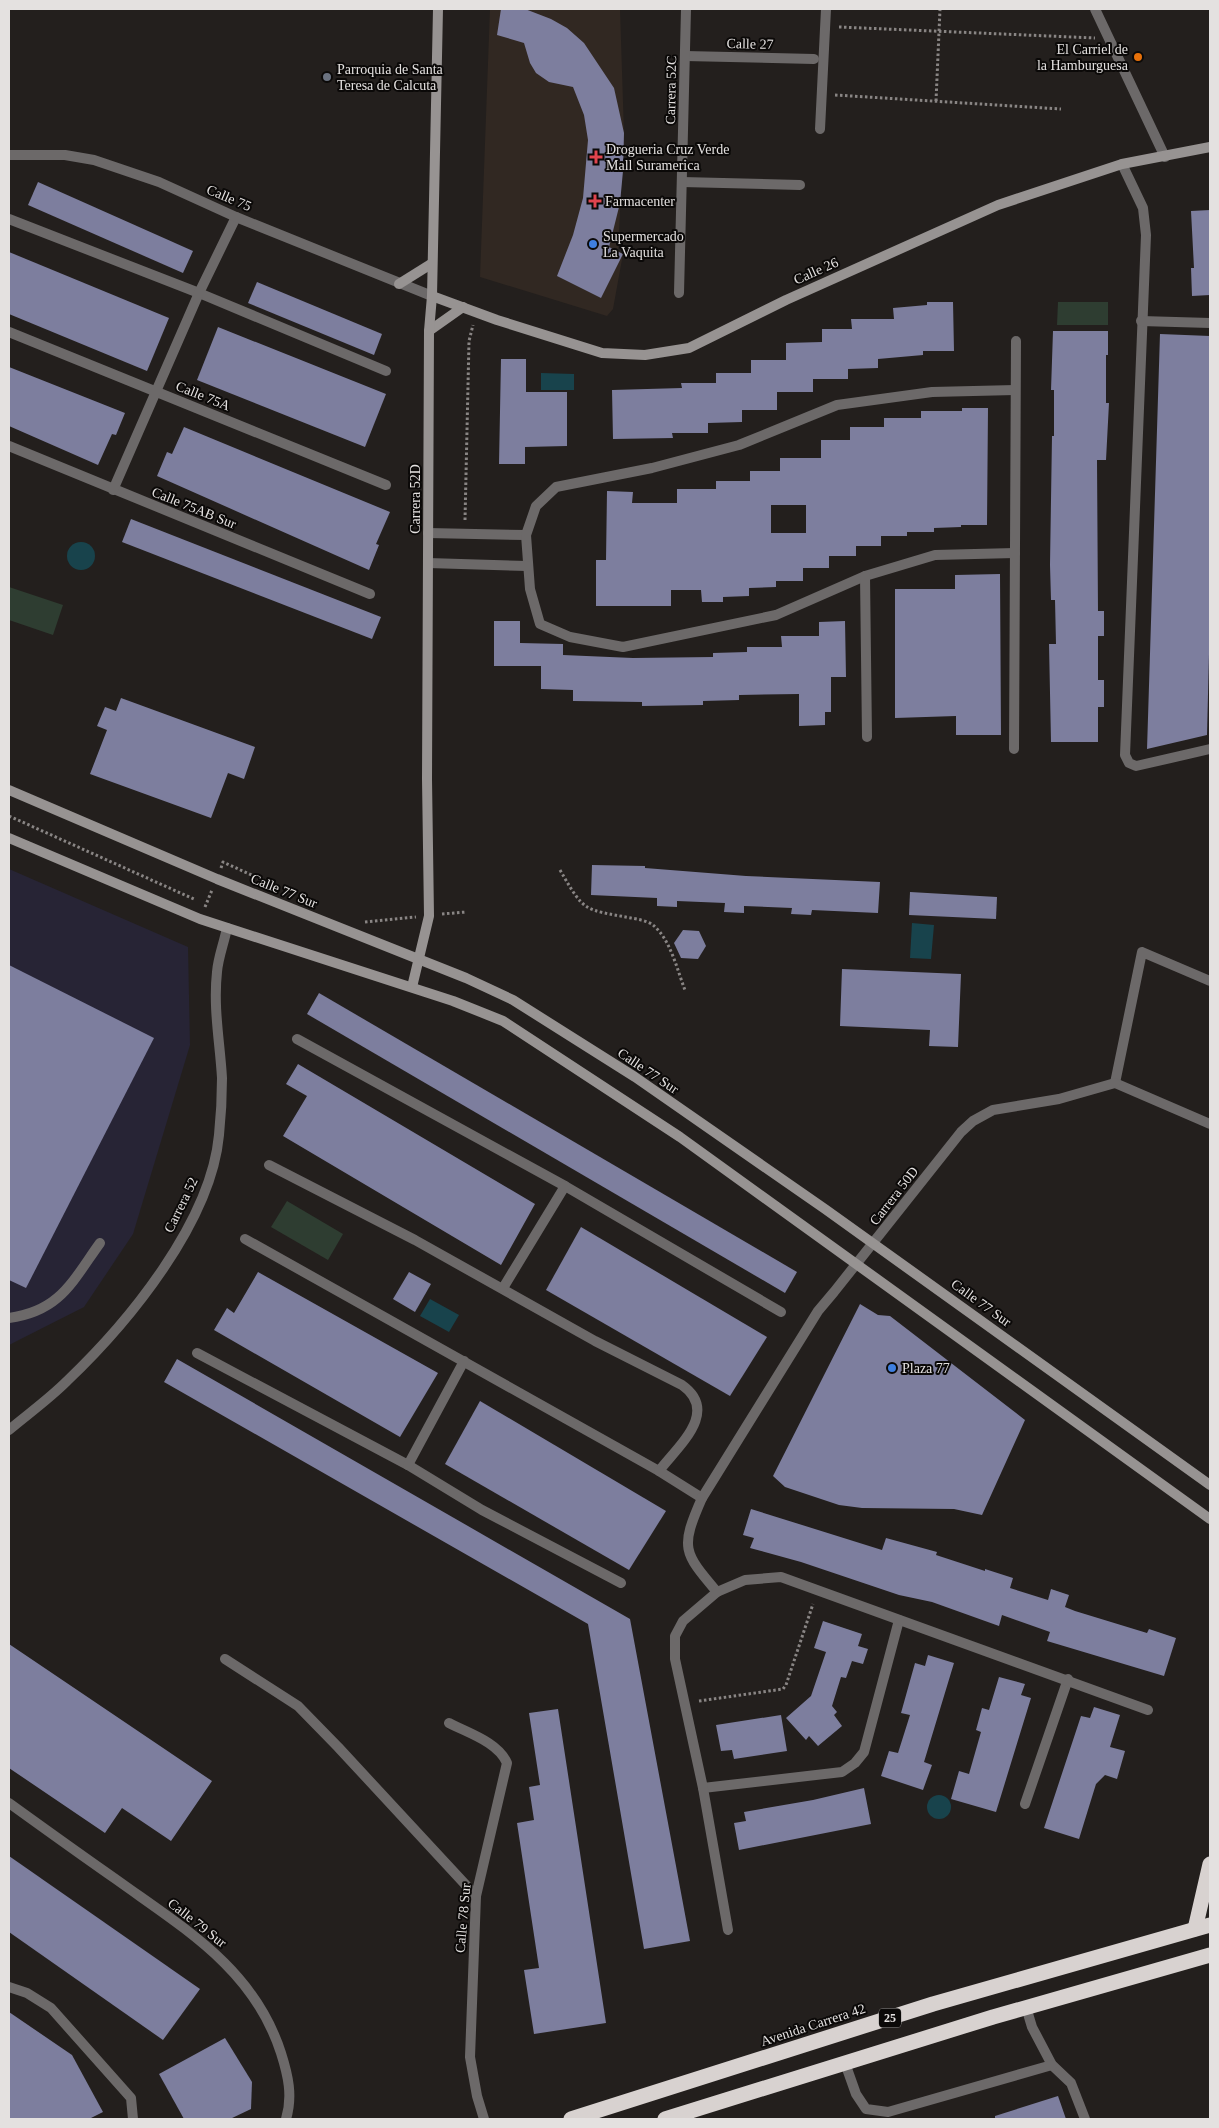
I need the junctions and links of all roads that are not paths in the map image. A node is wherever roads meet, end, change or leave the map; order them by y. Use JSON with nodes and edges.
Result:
{"nodes":[{"id":1,"x":438,"y":9,"type":"edge"},
{"id":2,"x":686,"y":9,"type":"edge"},
{"id":3,"x":826,"y":9,"type":"edge"},
{"id":4,"x":1095,"y":9,"type":"edge"},
{"id":5,"x":686,"y":56,"type":"junction"},
{"id":6,"x":814,"y":59,"type":"dead end"},
{"id":7,"x":820,"y":129,"type":"dead end"},
{"id":8,"x":1210,"y":147,"type":"edge"},
{"id":9,"x":9,"y":155,"type":"edge"},
{"id":10,"x":1165,"y":157,"type":"junction"},
{"id":11,"x":1122,"y":164,"type":"junction"},
{"id":12,"x":682,"y":182,"type":"junction"},
{"id":13,"x":800,"y":185,"type":"dead end"},
{"id":14,"x":236,"y":217,"type":"junction"},
{"id":15,"x":9,"y":219,"type":"edge"},
{"id":16,"x":431,"y":264,"type":"junction"},
{"id":17,"x":400,"y":284,"type":"junction"},
{"id":18,"x":199,"y":293,"type":"junction"},
{"id":19,"x":679,"y":293,"type":"dead end"},
{"id":20,"x":432,"y":296,"type":"junction"},
{"id":21,"x":463,"y":307,"type":"junction"},
{"id":22,"x":1141,"y":321,"type":"junction"},
{"id":23,"x":1210,"y":323,"type":"edge"},
{"id":24,"x":429,"y":331,"type":"junction"},
{"id":25,"x":9,"y":332,"type":"edge"},
{"id":26,"x":1016,"y":341,"type":"dead end"},
{"id":27,"x":386,"y":371,"type":"dead end"},
{"id":28,"x":1015,"y":390,"type":"junction"},
{"id":29,"x":156,"y":391,"type":"junction"},
{"id":30,"x":9,"y":446,"type":"edge"},
{"id":31,"x":386,"y":485,"type":"dead end"},
{"id":32,"x":113,"y":490,"type":"junction"},
{"id":33,"x":428,"y":533,"type":"junction"},
{"id":34,"x":526,"y":535,"type":"junction"},
{"id":35,"x":1015,"y":553,"type":"junction"},
{"id":36,"x":428,"y":563,"type":"junction"},
{"id":37,"x":527,"y":566,"type":"junction"},
{"id":38,"x":865,"y":576,"type":"junction"},
{"id":39,"x":370,"y":594,"type":"dead end"},
{"id":40,"x":867,"y":737,"type":"dead end"},
{"id":41,"x":1210,"y":748,"type":"edge"},
{"id":42,"x":1014,"y":749,"type":"dead end"},
{"id":43,"x":9,"y":790,"type":"edge"},
{"id":44,"x":9,"y":838,"type":"edge"},
{"id":45,"x":227,"y":928,"type":"junction"},
{"id":46,"x":420,"y":960,"type":"junction"},
{"id":47,"x":1210,"y":981,"type":"edge"},
{"id":48,"x":412,"y":987,"type":"junction"},
{"id":49,"x":297,"y":1039,"type":"dead end"},
{"id":50,"x":1115,"y":1084,"type":"junction"},
{"id":51,"x":1210,"y":1124,"type":"edge"},
{"id":52,"x":269,"y":1164,"type":"dead end"},
{"id":53,"x":565,"y":1186,"type":"junction"},
{"id":54,"x":245,"y":1239,"type":"dead end"},
{"id":55,"x":873,"y":1243,"type":"junction"},
{"id":56,"x":100,"y":1244,"type":"dead end"},
{"id":57,"x":856,"y":1264,"type":"junction"},
{"id":58,"x":502,"y":1288,"type":"junction"},
{"id":59,"x":782,"y":1312,"type":"dead end"},
{"id":60,"x":9,"y":1318,"type":"edge"},
{"id":61,"x":197,"y":1353,"type":"dead end"},
{"id":62,"x":464,"y":1361,"type":"junction"},
{"id":63,"x":9,"y":1430,"type":"edge"},
{"id":64,"x":408,"y":1465,"type":"junction"},
{"id":65,"x":659,"y":1471,"type":"junction"},
{"id":66,"x":1210,"y":1485,"type":"edge"},
{"id":67,"x":702,"y":1498,"type":"junction"},
{"id":68,"x":1210,"y":1519,"type":"edge"},
{"id":69,"x":621,"y":1583,"type":"dead end"},
{"id":70,"x":717,"y":1592,"type":"junction"},
{"id":71,"x":899,"y":1620,"type":"junction"},
{"id":72,"x":224,"y":1659,"type":"dead end"},
{"id":73,"x":1068,"y":1679,"type":"junction"},
{"id":74,"x":1148,"y":1710,"type":"dead end"},
{"id":75,"x":448,"y":1723,"type":"dead end"},
{"id":76,"x":703,"y":1788,"type":"junction"},
{"id":77,"x":9,"y":1803,"type":"edge"},
{"id":78,"x":1025,"y":1804,"type":"dead end"},
{"id":79,"x":1210,"y":1864,"type":"edge"},
{"id":80,"x":476,"y":1896,"type":"junction"},
{"id":81,"x":1210,"y":1925,"type":"edge"},
{"id":82,"x":1195,"y":1929,"type":"junction"},
{"id":83,"x":728,"y":1930,"type":"dead end"},
{"id":84,"x":1210,"y":1955,"type":"edge"},
{"id":85,"x":12,"y":1986,"type":"edge"},
{"id":86,"x":1026,"y":2007,"type":"junction"},
{"id":87,"x":845,"y":2063,"type":"junction"},
{"id":88,"x":1052,"y":2065,"type":"junction"},
{"id":89,"x":133,"y":2119,"type":"edge"},
{"id":90,"x":286,"y":2119,"type":"edge"},
{"id":91,"x":484,"y":2119,"type":"edge"},
{"id":92,"x":571,"y":2119,"type":"edge"},
{"id":93,"x":665,"y":2119,"type":"edge"},
{"id":94,"x":1085,"y":2119,"type":"edge"}],
"edges":[{"from":1,"to":16,"type":"street","name":"Carrera 52D"},
{"from":2,"to":5,"type":"street","name":"Carrera 52C"},
{"from":3,"to":7,"type":"street"},
{"from":4,"to":10,"type":"street"},
{"from":5,"to":6,"type":"street","name":"Calle 27"},
{"from":5,"to":12,"type":"street","name":"Carrera 52C"},
{"from":8,"to":10,"type":"street","name":"Calle 26"},
{"from":9,"to":14,"type":"street","name":"Calle 75"},
{"from":10,"to":11,"type":"street","name":"Calle 26"},
{"from":11,"to":21,"type":"street","name":"Calle 26"},
{"from":11,"to":22,"type":"street"},
{"from":12,"to":13,"type":"street"},
{"from":12,"to":19,"type":"street","name":"Carrera 52C"},
{"from":14,"to":17,"type":"street","name":"Calle 75"},
{"from":14,"to":18,"type":"street"},
{"from":15,"to":18,"type":"street"},
{"from":16,"to":17,"type":"street"},
{"from":16,"to":20,"type":"street","name":"Carrera 52D"},
{"from":17,"to":20,"type":"street","name":"Calle 75"},
{"from":18,"to":27,"type":"street"},
{"from":18,"to":29,"type":"street"},
{"from":20,"to":21,"type":"street","name":"Calle 26"},
{"from":20,"to":24,"type":"street","name":"Carrera 52D"},
{"from":21,"to":24,"type":"street"},
{"from":22,"to":23,"type":"street"},
{"from":22,"to":41,"type":"street"},
{"from":24,"to":33,"type":"street","name":"Carrera 52D"},
{"from":25,"to":29,"type":"street","name":"Calle 75A"},
{"from":26,"to":28,"type":"street"},
{"from":28,"to":34,"type":"street"},
{"from":28,"to":35,"type":"street"},
{"from":29,"to":31,"type":"street","name":"Calle 75A"},
{"from":29,"to":32,"type":"street"},
{"from":30,"to":32,"type":"street","name":"Calle 75AB Sur"},
{"from":32,"to":39,"type":"street","name":"Calle 75AB Sur"},
{"from":33,"to":34,"type":"street"},
{"from":33,"to":36,"type":"street","name":"Carrera 52D"},
{"from":34,"to":37,"type":"street"},
{"from":35,"to":38,"type":"street"},
{"from":35,"to":42,"type":"street"},
{"from":36,"to":37,"type":"street"},
{"from":36,"to":46,"type":"street","name":"Carrera 52D"},
{"from":37,"to":38,"type":"street"},
{"from":38,"to":40,"type":"street"},
{"from":43,"to":46,"type":"street","name":"Calle 77 Sur"},
{"from":44,"to":45,"type":"street"},
{"from":45,"to":48,"type":"street"},
{"from":45,"to":63,"type":"street","name":"Carrera 52"},
{"from":46,"to":48,"type":"street","name":"Carrera 52D"},
{"from":46,"to":55,"type":"street","name":"Calle 77 Sur"},
{"from":47,"to":50,"type":"street"},
{"from":48,"to":57,"type":"street"},
{"from":49,"to":53,"type":"street"},
{"from":50,"to":51,"type":"street"},
{"from":50,"to":55,"type":"street","name":"Carrera 50D"},
{"from":52,"to":58,"type":"street"},
{"from":53,"to":58,"type":"street"},
{"from":53,"to":59,"type":"street"},
{"from":54,"to":62,"type":"street"},
{"from":55,"to":57,"type":"street","name":"Carrera 50D"},
{"from":55,"to":66,"type":"street","name":"Calle 77 Sur"},
{"from":56,"to":60,"type":"street"},
{"from":57,"to":67,"type":"street","name":"Carrera 50D"},
{"from":57,"to":68,"type":"street"},
{"from":58,"to":65,"type":"street"},
{"from":61,"to":64,"type":"street"},
{"from":62,"to":64,"type":"street"},
{"from":62,"to":65,"type":"street"},
{"from":64,"to":69,"type":"street"},
{"from":65,"to":67,"type":"street"},
{"from":67,"to":70,"type":"street","name":"Carrera 50D"},
{"from":70,"to":71,"type":"street"},
{"from":70,"to":76,"type":"street"},
{"from":71,"to":73,"type":"street"},
{"from":71,"to":76,"type":"street"},
{"from":72,"to":80,"type":"street"},
{"from":73,"to":74,"type":"street"},
{"from":73,"to":78,"type":"street"},
{"from":75,"to":80,"type":"street","name":"Calle 78 Sur"},
{"from":76,"to":83,"type":"street"},
{"from":77,"to":90,"type":"street","name":"Calle 79 Sur"},
{"from":79,"to":82,"type":"highway"},
{"from":80,"to":91,"type":"street","name":"Calle 78 Sur"},
{"from":81,"to":82,"type":"highway","name":"Avenida Carrera 42","number":"25"},
{"from":82,"to":92,"type":"highway","name":"Avenida Carrera 42","number":"25"},
{"from":84,"to":86,"type":"highway","number":"25"},
{"from":85,"to":89,"type":"street"},
{"from":86,"to":87,"type":"highway","number":"25"},
{"from":86,"to":88,"type":"street"},
{"from":87,"to":88,"type":"street"},
{"from":87,"to":93,"type":"highway","number":"25"},
{"from":88,"to":94,"type":"street"}]}
